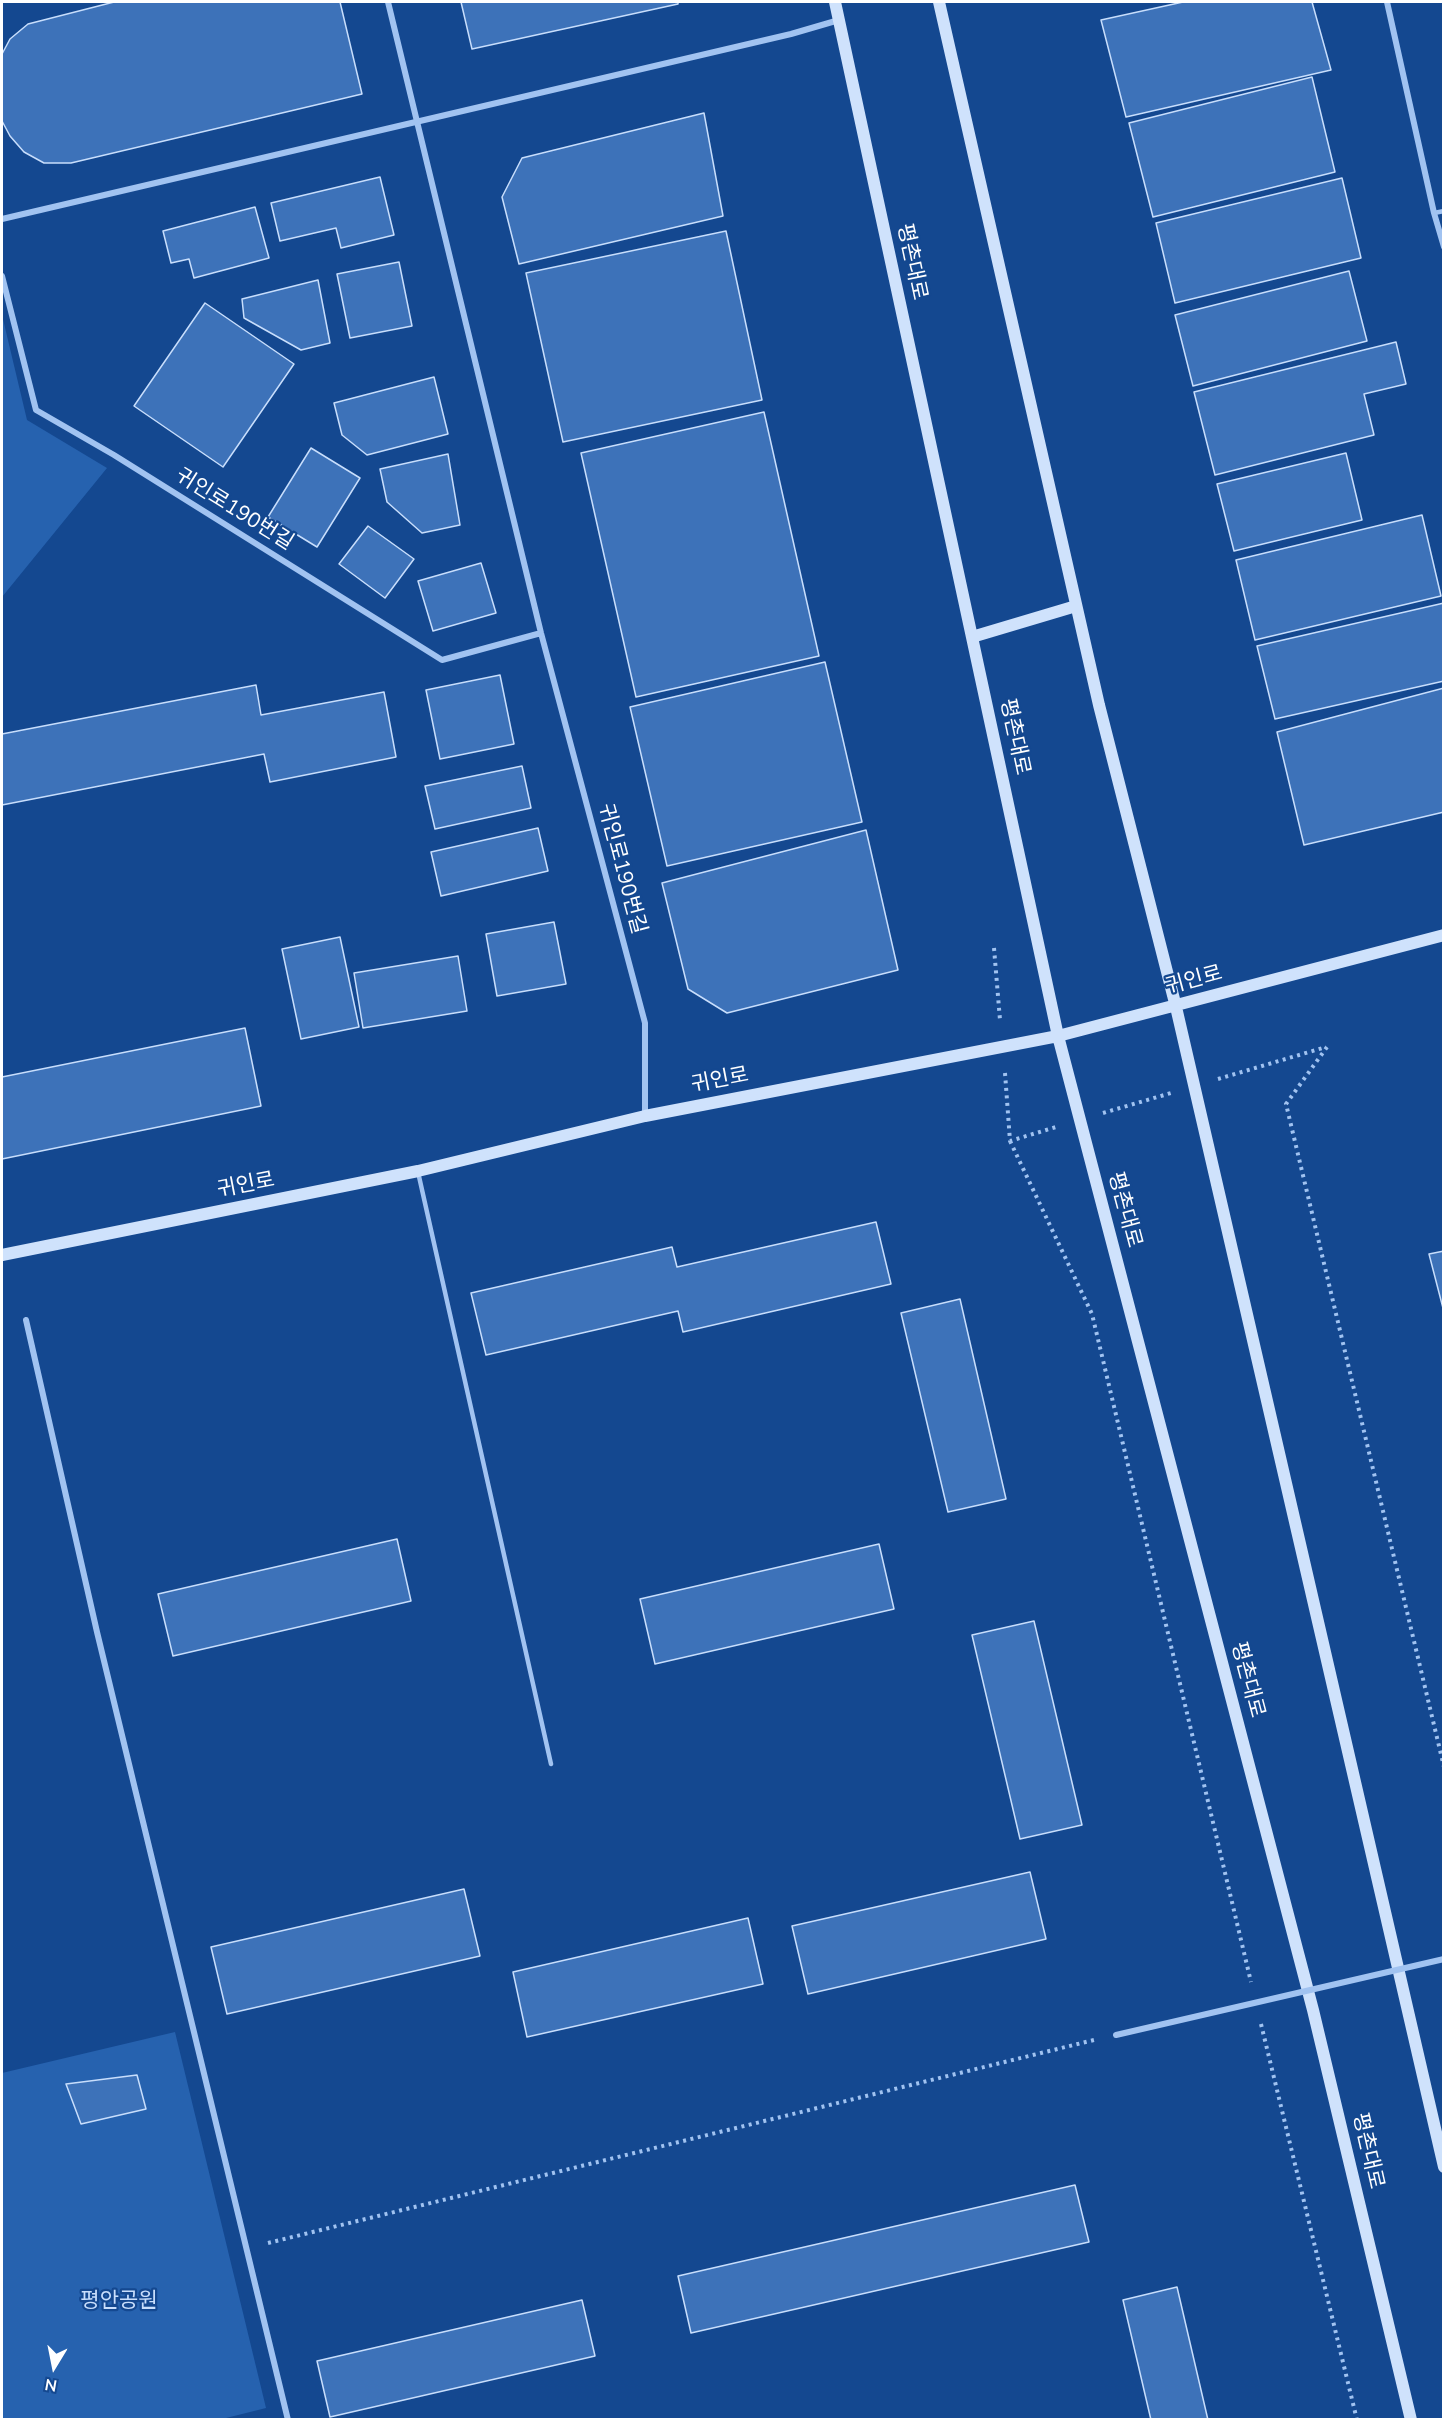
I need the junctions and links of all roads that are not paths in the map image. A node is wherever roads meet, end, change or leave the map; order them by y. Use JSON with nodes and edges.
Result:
{"nodes":[{"id":1,"x":388,"y":2,"type":"edge"},
{"id":2,"x":835,"y":2,"type":"edge"},
{"id":3,"x":939,"y":2,"type":"edge"},
{"id":4,"x":1387,"y":2,"type":"edge"},
{"id":5,"x":839,"y":20,"type":"junction"},
{"id":6,"x":416,"y":123,"type":"junction"},
{"id":7,"x":1443,"y":211,"type":"edge"},
{"id":8,"x":1434,"y":213,"type":"junction"},
{"id":9,"x":2,"y":219,"type":"edge"},
{"id":10,"x":1443,"y":247,"type":"edge"},
{"id":11,"x":2,"y":276,"type":"edge"},
{"id":12,"x":1076,"y":606,"type":"junction"},
{"id":13,"x":541,"y":633,"type":"junction"},
{"id":14,"x":972,"y":637,"type":"junction"},
{"id":15,"x":1443,"y":935,"type":"edge"},
{"id":16,"x":1176,"y":1007,"type":"junction"},
{"id":17,"x":1058,"y":1036,"type":"junction"},
{"id":18,"x":645,"y":1116,"type":"junction"},
{"id":19,"x":418,"y":1171,"type":"junction"},
{"id":20,"x":2,"y":1255,"type":"edge"},
{"id":21,"x":26,"y":1320,"type":"dead end"},
{"id":22,"x":551,"y":1764,"type":"dead end"},
{"id":23,"x":1443,"y":1959,"type":"edge"},
{"id":24,"x":1116,"y":2035,"type":"road end"},
{"id":25,"x":1443,"y":2167,"type":"edge"},
{"id":26,"x":288,"y":2420,"type":"edge"},
{"id":27,"x":1411,"y":2420,"type":"edge"}],
"edges":[{"from":1,"to":6,"type":"street","name":"귀인로190번길"},
{"from":2,"to":5,"type":"street","name":"평촌대로"},
{"from":3,"to":12,"type":"street"},
{"from":4,"to":8,"type":"street"},
{"from":5,"to":6,"type":"street"},
{"from":5,"to":14,"type":"street","name":"평촌대로"},
{"from":6,"to":9,"type":"street"},
{"from":6,"to":13,"type":"street","name":"귀인로190번길"},
{"from":7,"to":8,"type":"lane"},
{"from":8,"to":10,"type":"street"},
{"from":11,"to":13,"type":"street","name":"귀인로190번길"},
{"from":12,"to":14,"type":"street"},
{"from":12,"to":16,"type":"street"},
{"from":13,"to":18,"type":"street","name":"귀인로190번길"},
{"from":14,"to":17,"type":"street","name":"평촌대로"},
{"from":15,"to":16,"type":"street","name":"귀인로"},
{"from":16,"to":17,"type":"street","name":"귀인로"},
{"from":16,"to":25,"type":"street"},
{"from":17,"to":18,"type":"street","name":"귀인로"},
{"from":17,"to":27,"type":"street","name":"평촌대로"},
{"from":18,"to":19,"type":"street","name":"귀인로"},
{"from":19,"to":20,"type":"street","name":"귀인로"},
{"from":19,"to":22,"type":"lane"},
{"from":21,"to":26,"type":"street"},
{"from":23,"to":24,"type":"street","bridge":true}]}
